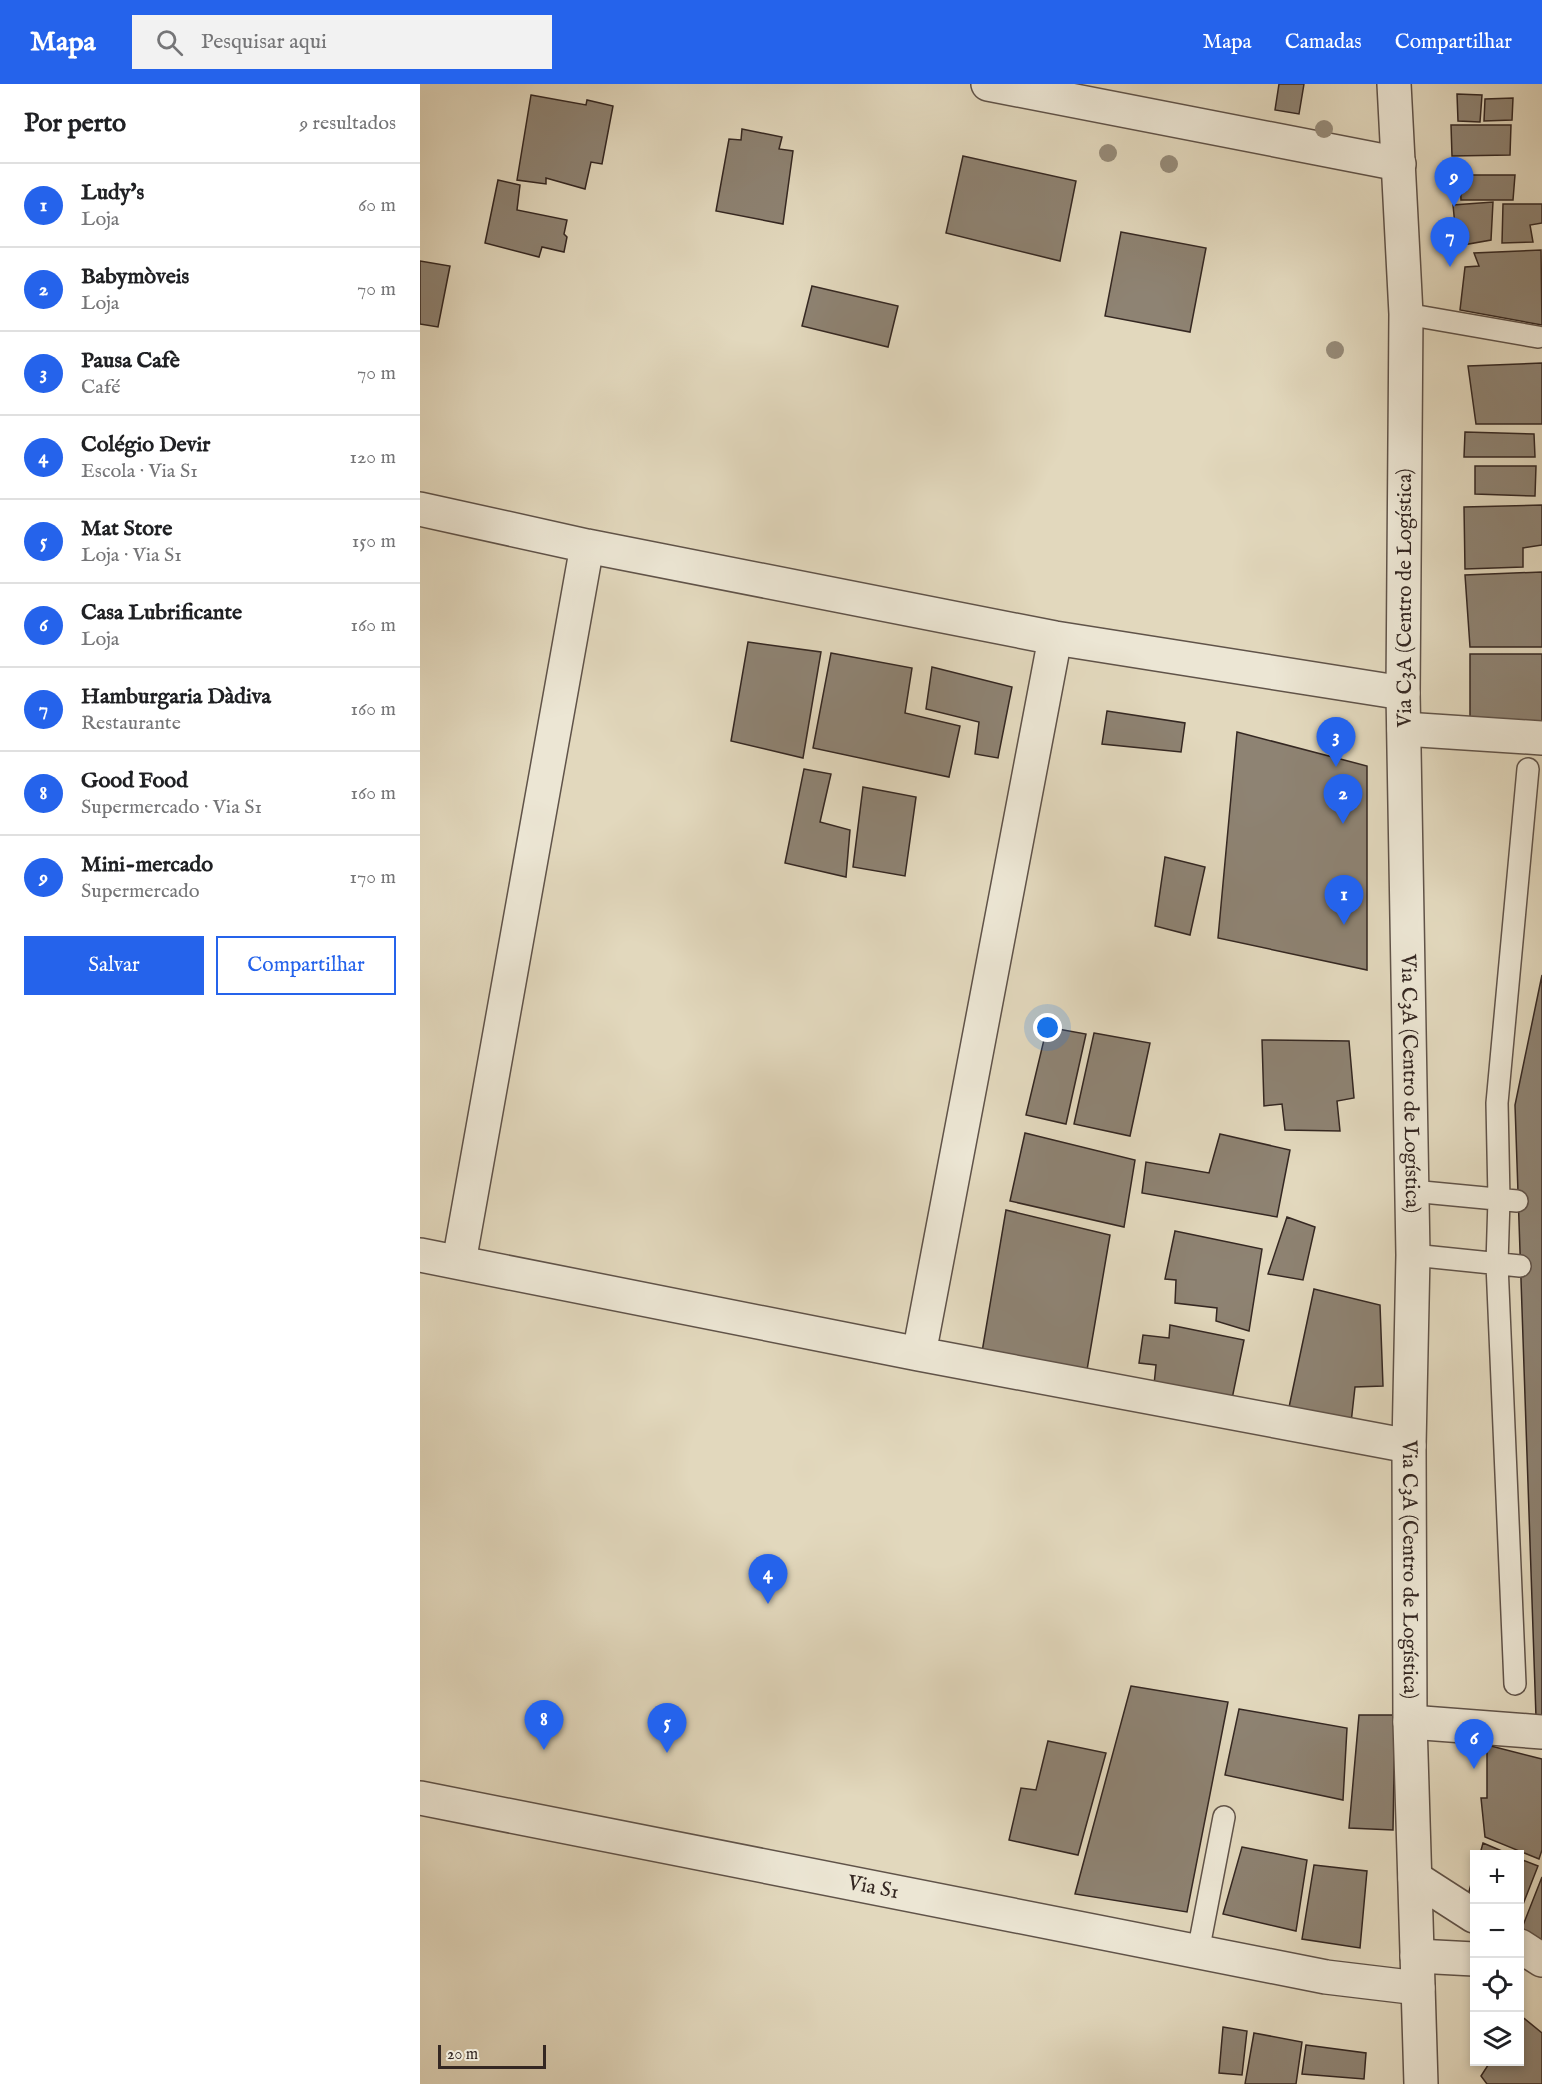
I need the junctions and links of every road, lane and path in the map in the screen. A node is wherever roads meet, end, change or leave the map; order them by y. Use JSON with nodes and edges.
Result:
{"nodes":[{"id":1,"x":988,"y":84,"type":"edge"},
{"id":2,"x":1394,"y":84,"type":"edge"},
{"id":3,"x":1399,"y":164,"type":"junction"},
{"id":4,"x":1406,"y":314,"type":"junction"},
{"id":5,"x":1538,"y":337,"type":"dead end"},
{"id":6,"x":420,"y":509,"type":"edge"},
{"id":7,"x":587,"y":546,"type":"junction"},
{"id":8,"x":1055,"y":638,"type":"junction"},
{"id":9,"x":1403,"y":693,"type":"junction"},
{"id":10,"x":1404,"y":729,"type":"junction"},
{"id":11,"x":1542,"y":738,"type":"edge"},
{"id":12,"x":1528,"y":769,"type":"dead end"},
{"id":13,"x":1412,"y":1191,"type":"junction"},
{"id":14,"x":1508,"y":1200,"type":"junction"},
{"id":15,"x":420,"y":1255,"type":"edge"},
{"id":16,"x":1413,"y":1255,"type":"junction"},
{"id":17,"x":459,"y":1262,"type":"junction"},
{"id":18,"x":1497,"y":1264,"type":"junction"},
{"id":19,"x":1520,"y":1266,"type":"dead end"},
{"id":20,"x":919,"y":1354,"type":"junction"},
{"id":21,"x":1409,"y":1446,"type":"junction"},
{"id":22,"x":1515,"y":1684,"type":"dead end"},
{"id":23,"x":1410,"y":1722,"type":"junction"},
{"id":24,"x":1542,"y":1732,"type":"edge"},
{"id":25,"x":420,"y":1798,"type":"edge"},
{"id":26,"x":1224,"y":1817,"type":"dead end"},
{"id":27,"x":1415,"y":1878,"type":"junction"},
{"id":28,"x":1470,"y":1913,"type":"edge"},
{"id":29,"x":1524,"y":1949,"type":"edge"},
{"id":30,"x":1198,"y":1952,"type":"junction"},
{"id":31,"x":1417,"y":1956,"type":"junction"},
{"id":32,"x":1470,"y":1959,"type":"edge"},
{"id":33,"x":1524,"y":1961,"type":"edge"},
{"id":34,"x":1542,"y":1961,"type":"edge"},
{"id":35,"x":1418,"y":1988,"type":"junction"},
{"id":36,"x":1421,"y":2084,"type":"edge"}],
"edges":[{"from":1,"to":3,"type":"street"},
{"from":2,"to":3,"type":"street","name":"Via C3A (Centro de Logística)"},
{"from":3,"to":4,"type":"street","name":"Via C3A (Centro de Logística)"},
{"from":4,"to":5,"type":"lane"},
{"from":4,"to":9,"type":"street","name":"Via C3A (Centro de Logística)"},
{"from":6,"to":7,"type":"street"},
{"from":7,"to":8,"type":"street"},
{"from":7,"to":17,"type":"street"},
{"from":8,"to":9,"type":"street"},
{"from":8,"to":20,"type":"street"},
{"from":9,"to":10,"type":"street","name":"Via C3A (Centro de Logística)"},
{"from":10,"to":11,"type":"street"},
{"from":10,"to":13,"type":"street","name":"Via C3A (Centro de Logística)"},
{"from":12,"to":14,"type":"lane"},
{"from":13,"to":14,"type":"lane"},
{"from":13,"to":16,"type":"street","name":"Via C3A (Centro de Logística)"},
{"from":14,"to":18,"type":"lane"},
{"from":15,"to":17,"type":"street"},
{"from":16,"to":18,"type":"lane"},
{"from":16,"to":21,"type":"street","name":"Via C3A (Centro de Logística)"},
{"from":17,"to":20,"type":"street"},
{"from":18,"to":19,"type":"lane"},
{"from":18,"to":22,"type":"lane"},
{"from":20,"to":21,"type":"street"},
{"from":21,"to":23,"type":"street","name":"Via C3A (Centro de Logística)"},
{"from":23,"to":24,"type":"street"},
{"from":23,"to":27,"type":"street","name":"Via C3A (Centro de Logística)"},
{"from":25,"to":30,"type":"street","name":"Via S1"},
{"from":26,"to":30,"type":"lane"},
{"from":27,"to":28,"type":"street"},
{"from":27,"to":31,"type":"street","name":"Via C3A (Centro de Logística)"},
{"from":29,"to":34,"type":"street"},
{"from":30,"to":35,"type":"street","name":"Via S1"},
{"from":31,"to":32,"type":"street"},
{"from":31,"to":35,"type":"street","name":"Via C3A (Centro de Logística)"},
{"from":33,"to":34,"type":"street"},
{"from":35,"to":36,"type":"street","name":"Via C3A (Centro de Logística)"}]}
